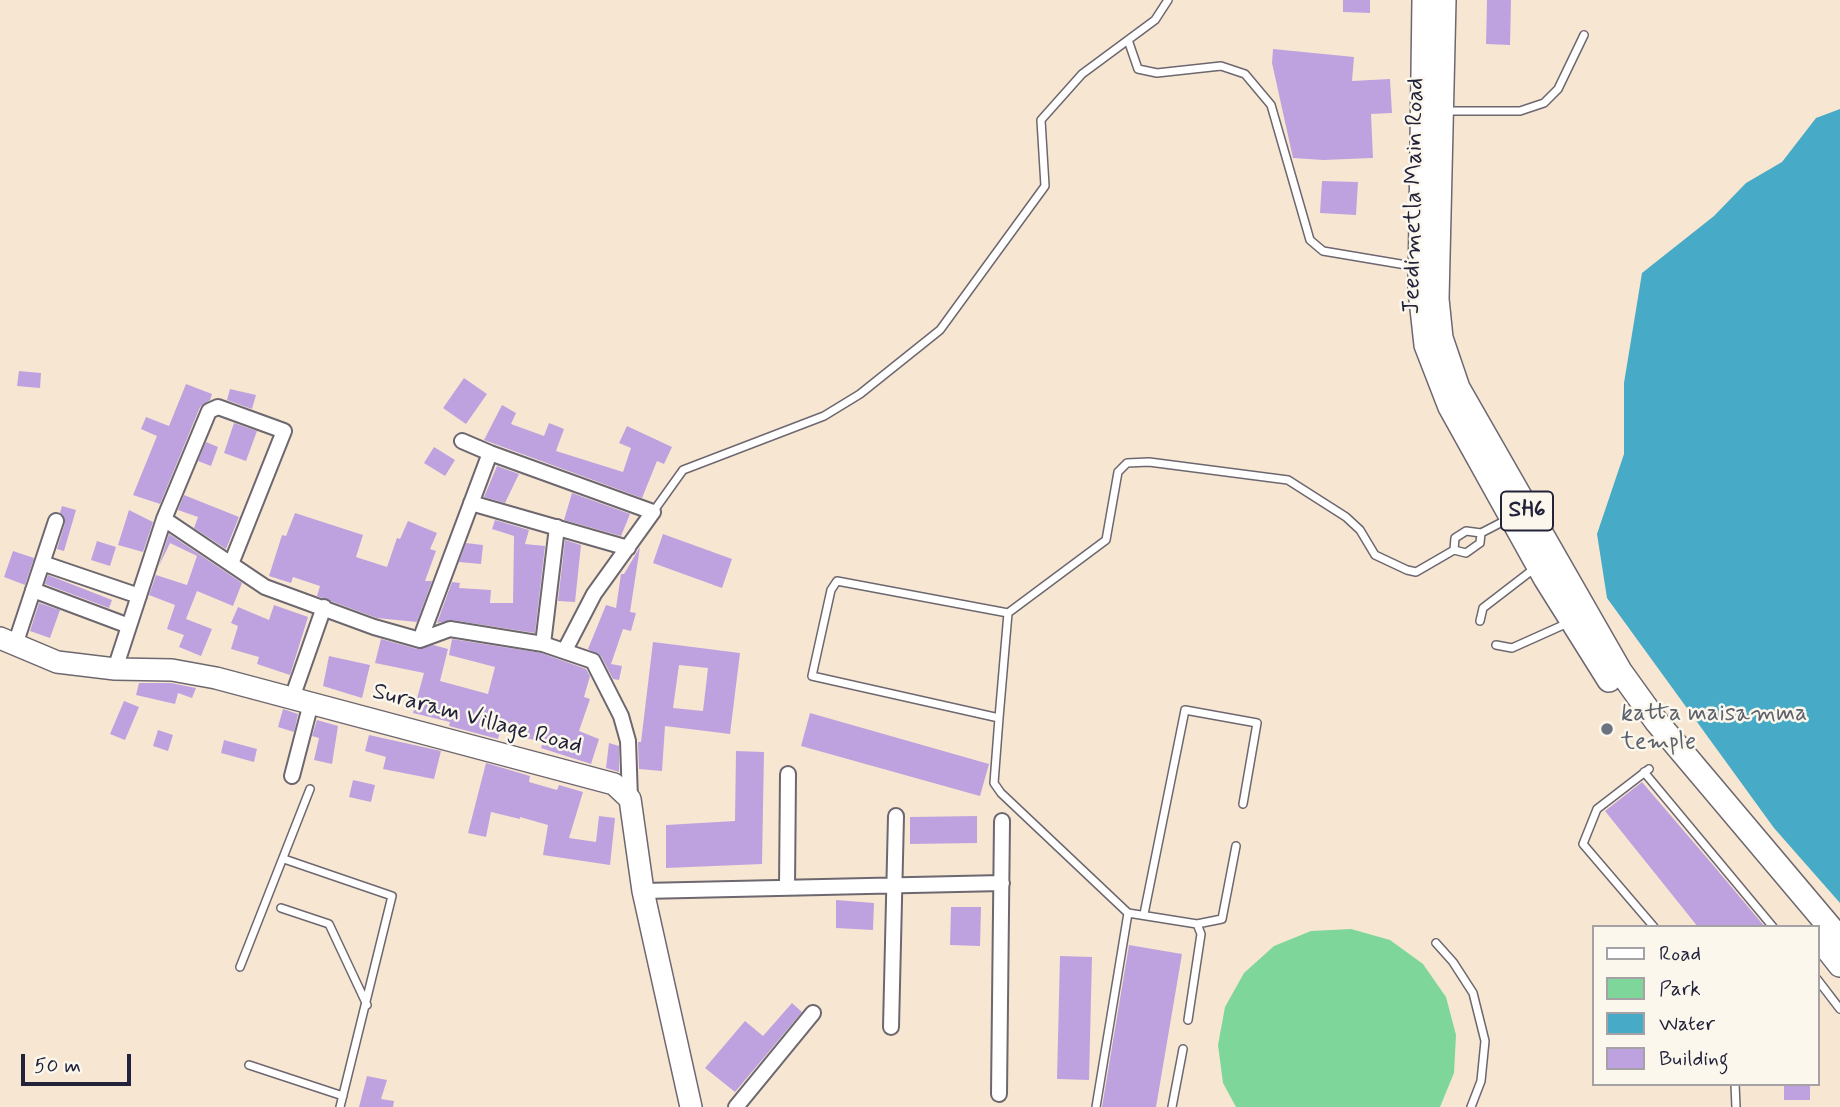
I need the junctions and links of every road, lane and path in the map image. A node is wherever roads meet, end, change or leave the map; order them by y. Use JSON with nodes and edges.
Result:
{"nodes":[{"id":1,"x":1168,"y":0,"type":"edge"},
{"id":2,"x":1424,"y":0,"type":"edge"},
{"id":3,"x":1444,"y":0,"type":"edge"},
{"id":4,"x":1584,"y":35,"type":"dead end"},
{"id":5,"x":1128,"y":40,"type":"junction"},
{"id":6,"x":1442,"y":111,"type":"junction"},
{"id":7,"x":1420,"y":268,"type":"junction"},
{"id":8,"x":461,"y":441,"type":"dead end"},
{"id":9,"x":490,"y":453,"type":"junction"},
{"id":10,"x":471,"y":503,"type":"junction"},
{"id":11,"x":653,"y":512,"type":"junction"},
{"id":12,"x":1511,"y":517,"type":"junction"},
{"id":13,"x":164,"y":519,"type":"junction"},
{"id":14,"x":56,"y":521,"type":"dead end"},
{"id":15,"x":557,"y":527,"type":"junction"},
{"id":16,"x":1481,"y":533,"type":"junction"},
{"id":17,"x":628,"y":548,"type":"junction"},
{"id":18,"x":1454,"y":550,"type":"junction"},
{"id":19,"x":42,"y":564,"type":"junction"},
{"id":20,"x":231,"y":564,"type":"junction"},
{"id":21,"x":1538,"y":566,"type":"junction"},
{"id":22,"x":33,"y":590,"type":"junction"},
{"id":23,"x":139,"y":596,"type":"junction"},
{"id":24,"x":324,"y":607,"type":"junction"},
{"id":25,"x":1008,"y":613,"type":"junction"},
{"id":26,"x":1480,"y":621,"type":"dead end"},
{"id":27,"x":1571,"y":622,"type":"junction"},
{"id":28,"x":129,"y":626,"type":"junction"},
{"id":29,"x":420,"y":640,"type":"junction"},
{"id":30,"x":8,"y":641,"type":"edge"},
{"id":31,"x":543,"y":645,"type":"junction"},
{"id":32,"x":1496,"y":645,"type":"dead end"},
{"id":33,"x":565,"y":650,"type":"junction"},
{"id":34,"x":115,"y":669,"type":"junction"},
{"id":35,"x":302,"y":701,"type":"junction"},
{"id":36,"x":999,"y":718,"type":"junction"},
{"id":37,"x":788,"y":774,"type":"dead end"},
{"id":38,"x":292,"y":776,"type":"dead end"},
{"id":39,"x":310,"y":789,"type":"dead end"},
{"id":40,"x":630,"y":799,"type":"junction"},
{"id":41,"x":1243,"y":804,"type":"dead end"},
{"id":42,"x":896,"y":816,"type":"dead end"},
{"id":43,"x":1002,"y":821,"type":"dead end"},
{"id":44,"x":1236,"y":846,"type":"dead end"},
{"id":45,"x":284,"y":859,"type":"junction"},
{"id":46,"x":1002,"y":883,"type":"junction"},
{"id":47,"x":895,"y":886,"type":"junction"},
{"id":48,"x":787,"y":888,"type":"junction"},
{"id":49,"x":642,"y":891,"type":"junction"},
{"id":50,"x":281,"y":908,"type":"dead end"},
{"id":51,"x":1128,"y":913,"type":"junction"},
{"id":52,"x":1144,"y":914,"type":"junction"},
{"id":53,"x":1197,"y":924,"type":"junction"},
{"id":54,"x":1652,"y":925,"type":"edge"},
{"id":55,"x":1771,"y":925,"type":"edge"},
{"id":56,"x":1808,"y":925,"type":"edge"},
{"id":57,"x":1819,"y":939,"type":"edge"},
{"id":58,"x":1840,"y":939,"type":"edge"},
{"id":59,"x":1436,"y":943,"type":"dead end"},
{"id":60,"x":1840,"y":965,"type":"edge"},
{"id":61,"x":240,"y":967,"type":"dead end"},
{"id":62,"x":1819,"y":982,"type":"edge"},
{"id":63,"x":367,"y":1005,"type":"junction"},
{"id":64,"x":1840,"y":1009,"type":"edge"},
{"id":65,"x":813,"y":1013,"type":"dead end"},
{"id":66,"x":1188,"y":1020,"type":"dead end"},
{"id":67,"x":891,"y":1027,"type":"dead end"},
{"id":68,"x":1183,"y":1049,"type":"dead end"},
{"id":69,"x":249,"y":1065,"type":"dead end"},
{"id":70,"x":1735,"y":1086,"type":"edge"},
{"id":71,"x":999,"y":1094,"type":"dead end"},
{"id":72,"x":343,"y":1096,"type":"junction"},
{"id":73,"x":340,"y":1107,"type":"edge"},
{"id":74,"x":691,"y":1107,"type":"edge"},
{"id":75,"x":736,"y":1107,"type":"edge"},
{"id":76,"x":1096,"y":1107,"type":"edge"},
{"id":77,"x":1172,"y":1107,"type":"edge"},
{"id":78,"x":1471,"y":1107,"type":"edge"},
{"id":79,"x":1736,"y":1107,"type":"edge"}],
"edges":[{"from":1,"to":5,"type":"lane"},
{"from":2,"to":7,"type":"main road","name":"Jeedimetla Main Road","number":"SH6"},
{"from":3,"to":6,"type":"main road","name":"Jeedimetla Main Road","number":"SH6"},
{"from":4,"to":6,"type":"lane"},
{"from":5,"to":7,"type":"lane"},
{"from":5,"to":11,"type":"lane"},
{"from":6,"to":58,"type":"main road","name":"Jeedimetla Main Road","number":"SH6"},
{"from":7,"to":12,"type":"main road","name":"Jeedimetla Main Road","number":"SH6"},
{"from":8,"to":9,"type":"street"},
{"from":9,"to":10,"type":"street"},
{"from":9,"to":11,"type":"street"},
{"from":10,"to":15,"type":"street"},
{"from":10,"to":29,"type":"street"},
{"from":11,"to":17,"type":"street"},
{"from":12,"to":16,"type":"lane"},
{"from":12,"to":21,"type":"main road","name":"Jeedimetla Main Road","number":"SH6"},
{"from":13,"to":20,"type":"street"},
{"from":13,"to":20,"type":"street"},
{"from":13,"to":23,"type":"street"},
{"from":14,"to":19,"type":"street"},
{"from":15,"to":17,"type":"street"},
{"from":15,"to":31,"type":"street"},
{"from":16,"to":18,"type":"lane"},
{"from":16,"to":18,"type":"lane"},
{"from":17,"to":33,"type":"street"},
{"from":18,"to":25,"type":"lane"},
{"from":19,"to":22,"type":"street"},
{"from":19,"to":23,"type":"street"},
{"from":20,"to":24,"type":"street"},
{"from":21,"to":26,"type":"lane"},
{"from":21,"to":27,"type":"main road","name":"Jeedimetla Main Road","number":"SH6"},
{"from":22,"to":28,"type":"street"},
{"from":22,"to":30,"type":"street"},
{"from":23,"to":28,"type":"street"},
{"from":24,"to":29,"type":"street"},
{"from":24,"to":35,"type":"street"},
{"from":25,"to":36,"type":"lane"},
{"from":25,"to":36,"type":"lane"},
{"from":27,"to":32,"type":"lane"},
{"from":27,"to":56,"type":"main road","name":"Jeedimetla Main Road","number":"SH6"},
{"from":28,"to":34,"type":"street"},
{"from":29,"to":31,"type":"street"},
{"from":30,"to":34,"type":"main road","name":"Suraram Village Road"},
{"from":31,"to":33,"type":"street"},
{"from":33,"to":40,"type":"street"},
{"from":34,"to":35,"type":"main road","name":"Suraram Village Road"},
{"from":35,"to":38,"type":"street"},
{"from":35,"to":40,"type":"main road","name":"Suraram Village Road"},
{"from":36,"to":51,"type":"lane"},
{"from":37,"to":48,"type":"street"},
{"from":39,"to":45,"type":"lane"},
{"from":40,"to":49,"type":"main road"},
{"from":41,"to":52,"type":"lane"},
{"from":42,"to":47,"type":"street"},
{"from":43,"to":46,"type":"street"},
{"from":44,"to":53,"type":"lane"},
{"from":45,"to":61,"type":"lane"},
{"from":45,"to":63,"type":"lane"},
{"from":46,"to":47,"type":"street"},
{"from":46,"to":71,"type":"street"},
{"from":47,"to":48,"type":"street"},
{"from":47,"to":67,"type":"street"},
{"from":48,"to":49,"type":"street"},
{"from":49,"to":74,"type":"main road"},
{"from":50,"to":63,"type":"lane"},
{"from":51,"to":52,"type":"lane"},
{"from":51,"to":76,"type":"lane"},
{"from":52,"to":53,"type":"lane"},
{"from":53,"to":66,"type":"lane"},
{"from":54,"to":55,"type":"lane"},
{"from":57,"to":60,"type":"main road"},
{"from":59,"to":78,"type":"lane"},
{"from":62,"to":64,"type":"lane"},
{"from":63,"to":72,"type":"lane"},
{"from":65,"to":75,"type":"street"},
{"from":68,"to":77,"type":"lane"},
{"from":69,"to":72,"type":"lane"},
{"from":70,"to":79,"type":"lane"},
{"from":72,"to":73,"type":"lane"}]}
